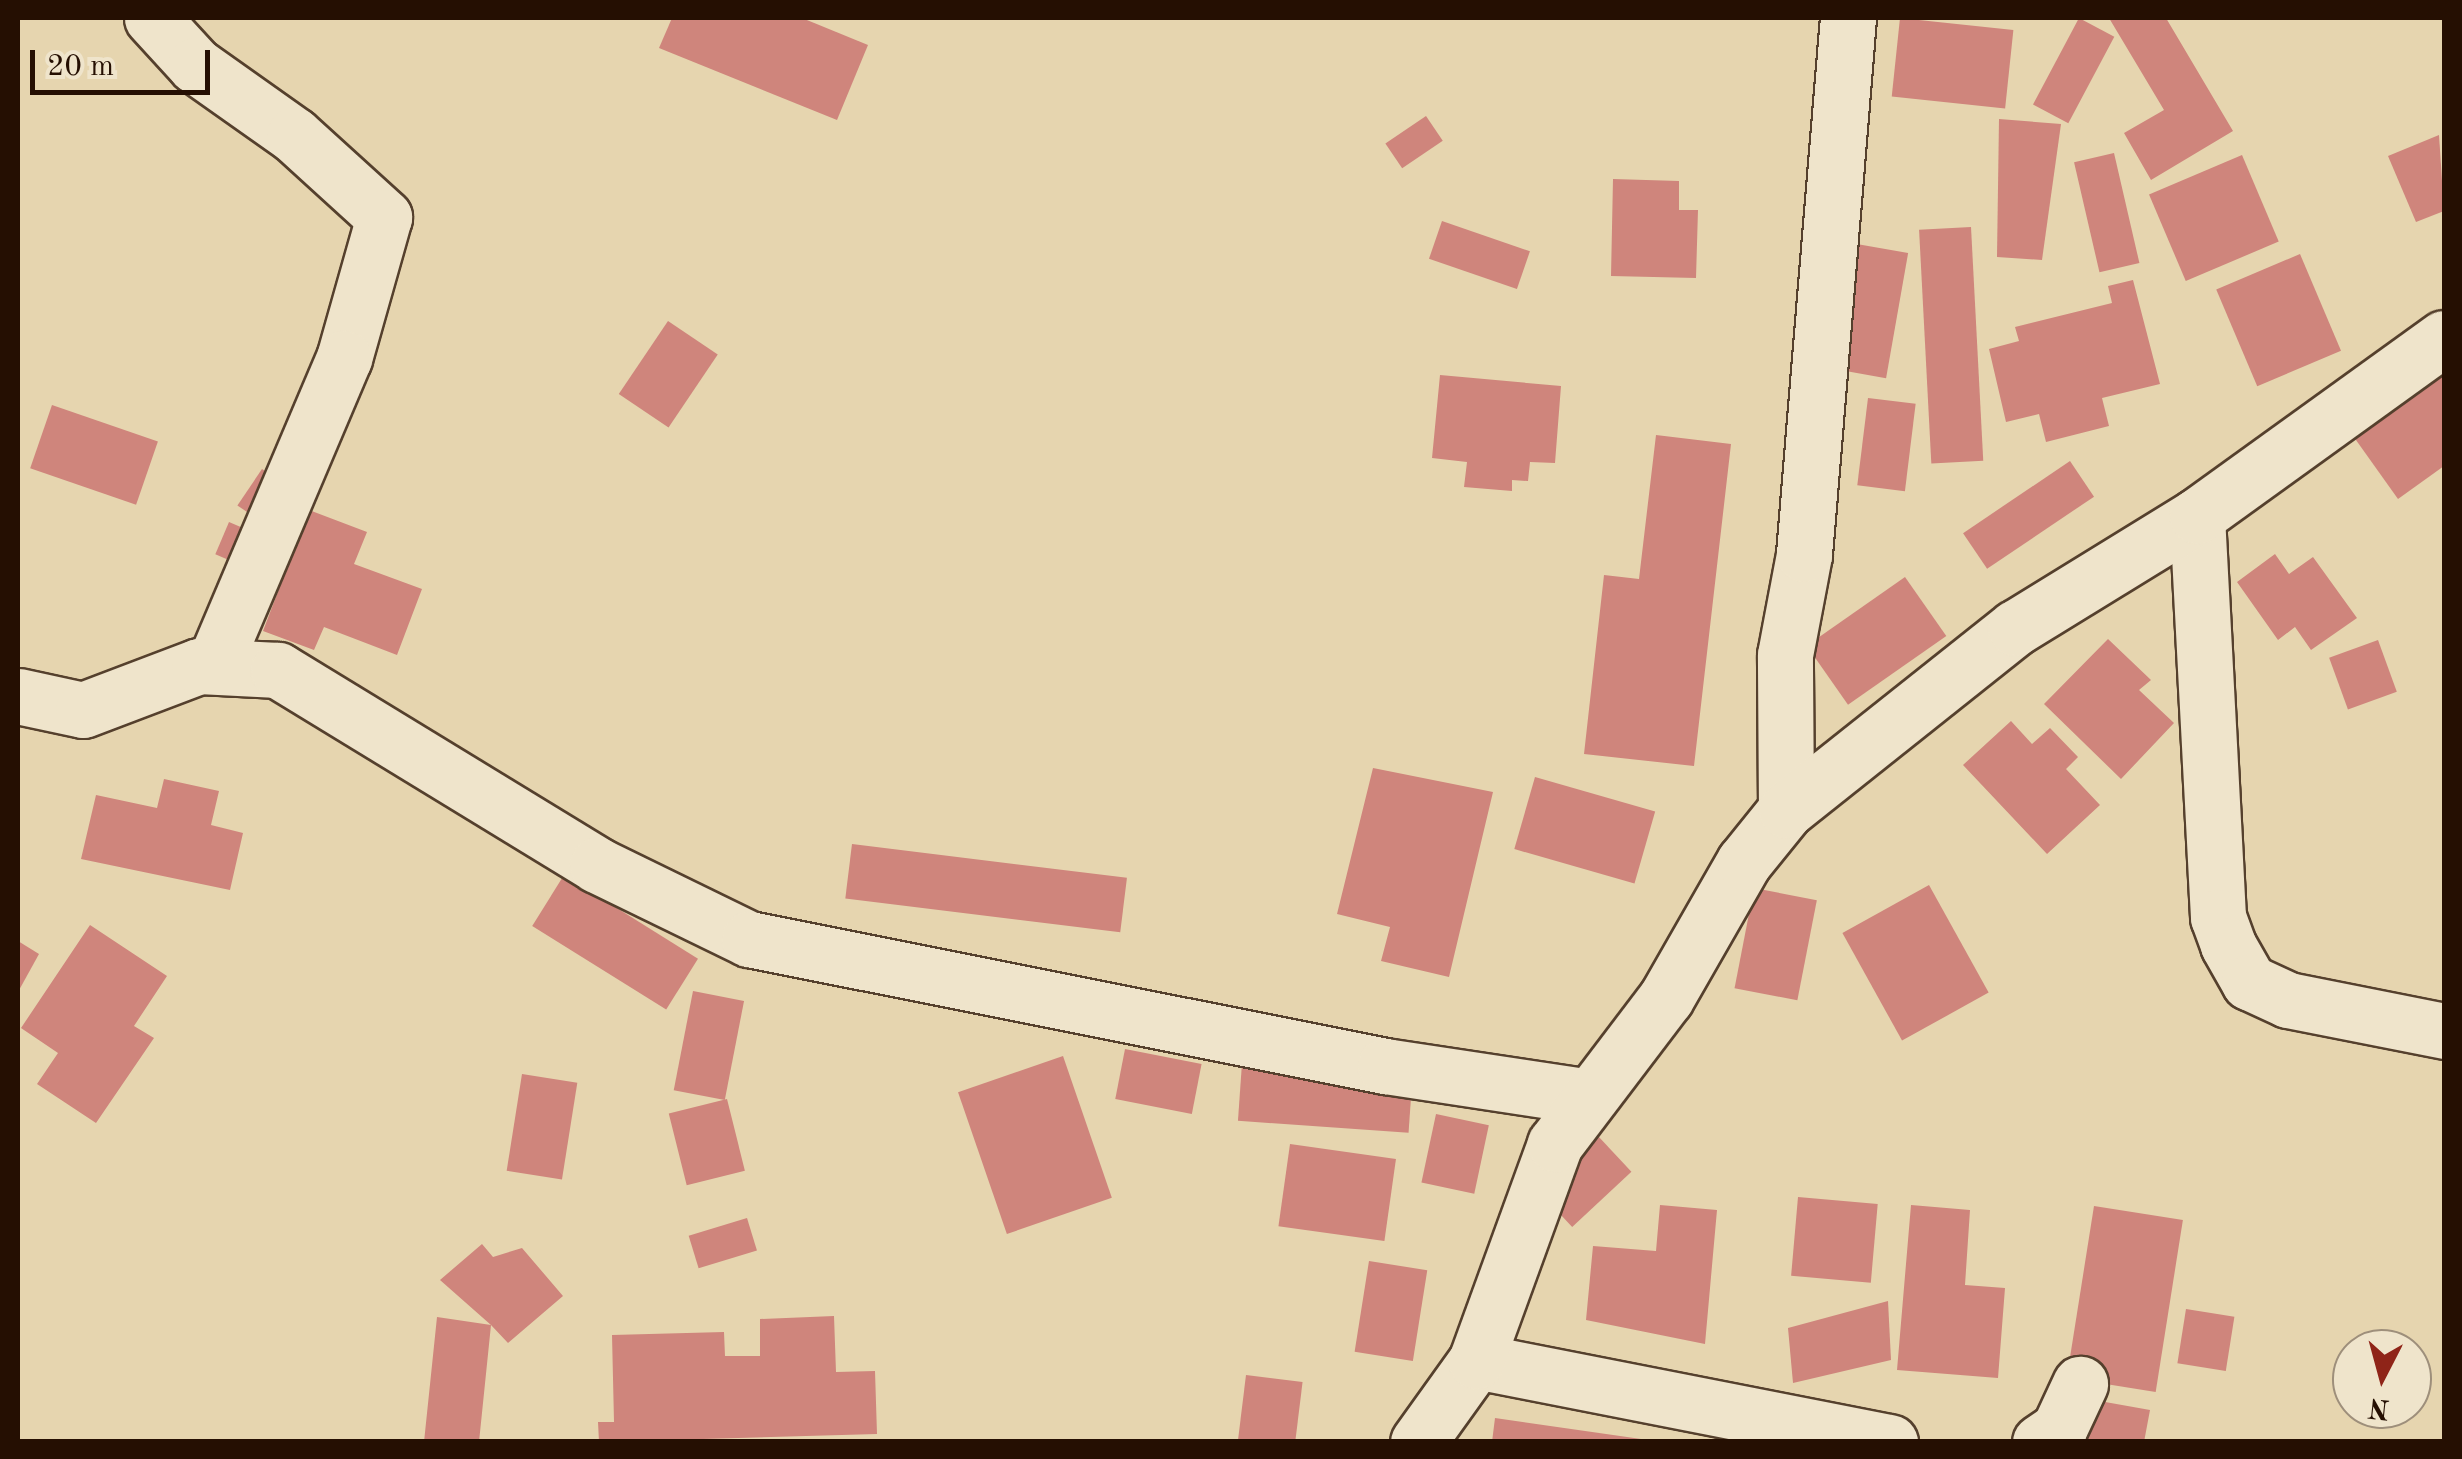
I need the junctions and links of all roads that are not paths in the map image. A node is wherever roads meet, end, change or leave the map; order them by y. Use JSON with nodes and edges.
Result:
{"nodes":[{"id":1,"x":152,"y":18,"type":"edge"},
{"id":2,"x":1848,"y":18,"type":"edge"},
{"id":3,"x":2444,"y":338,"type":"edge"},
{"id":4,"x":2197,"y":516,"type":"junction"},
{"id":5,"x":214,"y":664,"type":"junction"},
{"id":6,"x":18,"y":696,"type":"edge"},
{"id":7,"x":1786,"y":810,"type":"junction"},
{"id":8,"x":2444,"y":1030,"type":"edge"},
{"id":9,"x":1583,"y":1096,"type":"junction"},
{"id":10,"x":1476,"y":1361,"type":"junction"},
{"id":11,"x":2080,"y":1384,"type":"dead end"},
{"id":12,"x":1418,"y":1442,"type":"edge"},
{"id":13,"x":1890,"y":1442,"type":"edge"},
{"id":14,"x":2040,"y":1442,"type":"edge"}],
"edges":[{"from":1,"to":5,"type":"street"},
{"from":2,"to":7,"type":"street"},
{"from":3,"to":4,"type":"street"},
{"from":4,"to":7,"type":"street"},
{"from":4,"to":8,"type":"street"},
{"from":5,"to":6,"type":"street"},
{"from":5,"to":9,"type":"street"},
{"from":7,"to":9,"type":"street"},
{"from":9,"to":10,"type":"street"},
{"from":10,"to":12,"type":"street"},
{"from":10,"to":13,"type":"street"},
{"from":11,"to":14,"type":"street"}]}
